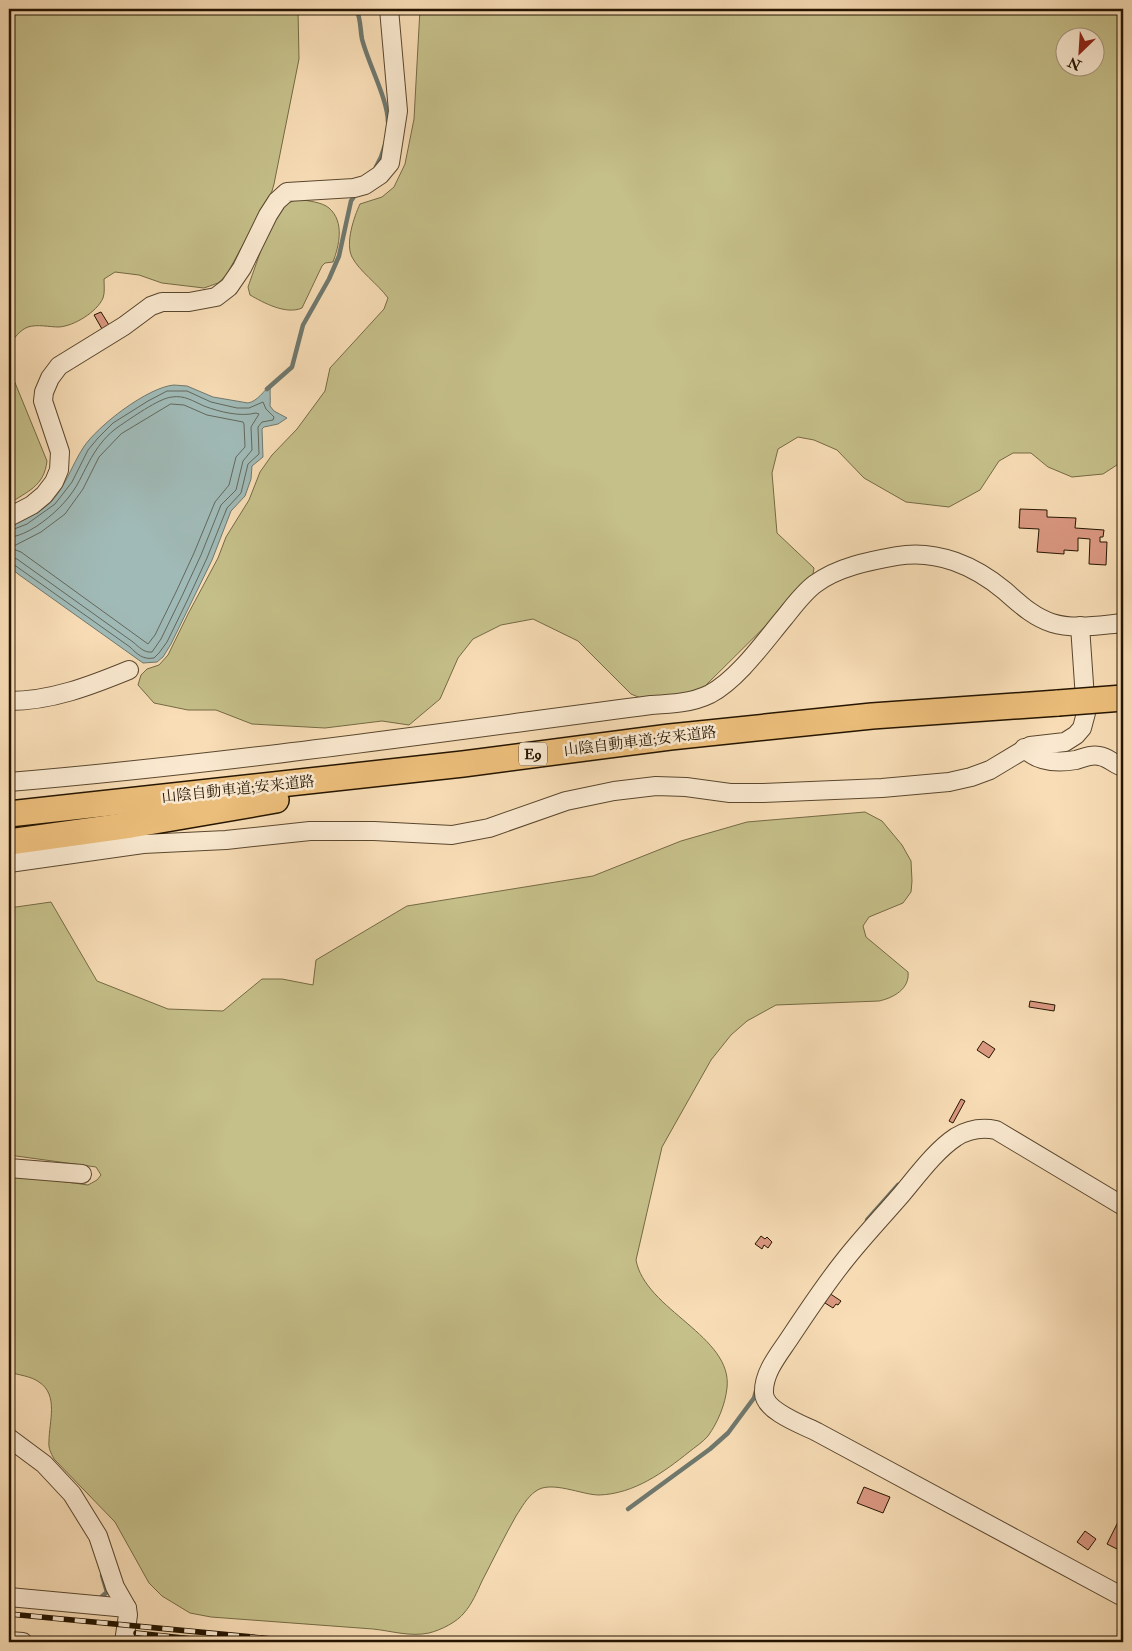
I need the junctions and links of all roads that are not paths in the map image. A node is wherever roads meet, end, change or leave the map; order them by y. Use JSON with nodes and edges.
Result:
{"nodes":[{"id":1,"x":389,"y":9,"type":"edge"},
{"id":2,"x":9,"y":517,"type":"edge"},
{"id":3,"x":1123,"y":623,"type":"edge"},
{"id":4,"x":1080,"y":626,"type":"junction"},
{"id":5,"x":129,"y":670,"type":"dead end"},
{"id":6,"x":1123,"y":698,"type":"edge"},
{"id":7,"x":9,"y":701,"type":"edge"},
{"id":8,"x":1024,"y":748,"type":"junction"},
{"id":9,"x":463,"y":764,"type":"junction"},
{"id":10,"x":1123,"y":767,"type":"edge"},
{"id":11,"x":316,"y":780,"type":"junction"},
{"id":12,"x":9,"y":782,"type":"edge"},
{"id":13,"x":9,"y":799,"type":"edge"},
{"id":14,"x":9,"y":814,"type":"edge"},
{"id":15,"x":9,"y":842,"type":"edge"},
{"id":16,"x":9,"y":863,"type":"edge"},
{"id":17,"x":9,"y":1168,"type":"edge"},
{"id":18,"x":82,"y":1174,"type":"dead end"},
{"id":19,"x":1123,"y":1206,"type":"edge"},
{"id":20,"x":9,"y":1438,"type":"edge"},
{"id":21,"x":9,"y":1597,"type":"edge"},
{"id":22,"x":1123,"y":1597,"type":"edge"},
{"id":23,"x":126,"y":1608,"type":"junction"},
{"id":24,"x":9,"y":1641,"type":"edge"},
{"id":25,"x":23,"y":1642,"type":"edge"},
{"id":26,"x":124,"y":1642,"type":"edge"}],
"edges":[{"from":1,"to":2,"type":"street"},
{"from":3,"to":4,"type":"street"},
{"from":4,"to":8,"type":"street"},
{"from":4,"to":12,"type":"street"},
{"from":5,"to":7,"type":"street"},
{"from":6,"to":9,"type":"highway","name":"山陰自動車道;安来道路","number":"E9","bridge":true},
{"from":8,"to":10,"type":"street"},
{"from":8,"to":16,"type":"street"},
{"from":9,"to":11,"type":"highway","name":"山陰自動車道;安来道路","number":"E9"},
{"from":9,"to":15,"type":"highway"},
{"from":11,"to":13,"type":"highway"},
{"from":11,"to":14,"type":"highway","name":"山陰自動車道;安来道路","number":"E9"},
{"from":17,"to":18,"type":"street"},
{"from":19,"to":22,"type":"street"},
{"from":20,"to":23,"type":"street"},
{"from":21,"to":23,"type":"street"},
{"from":23,"to":26,"type":"street"},
{"from":24,"to":25,"type":"street"}]}
